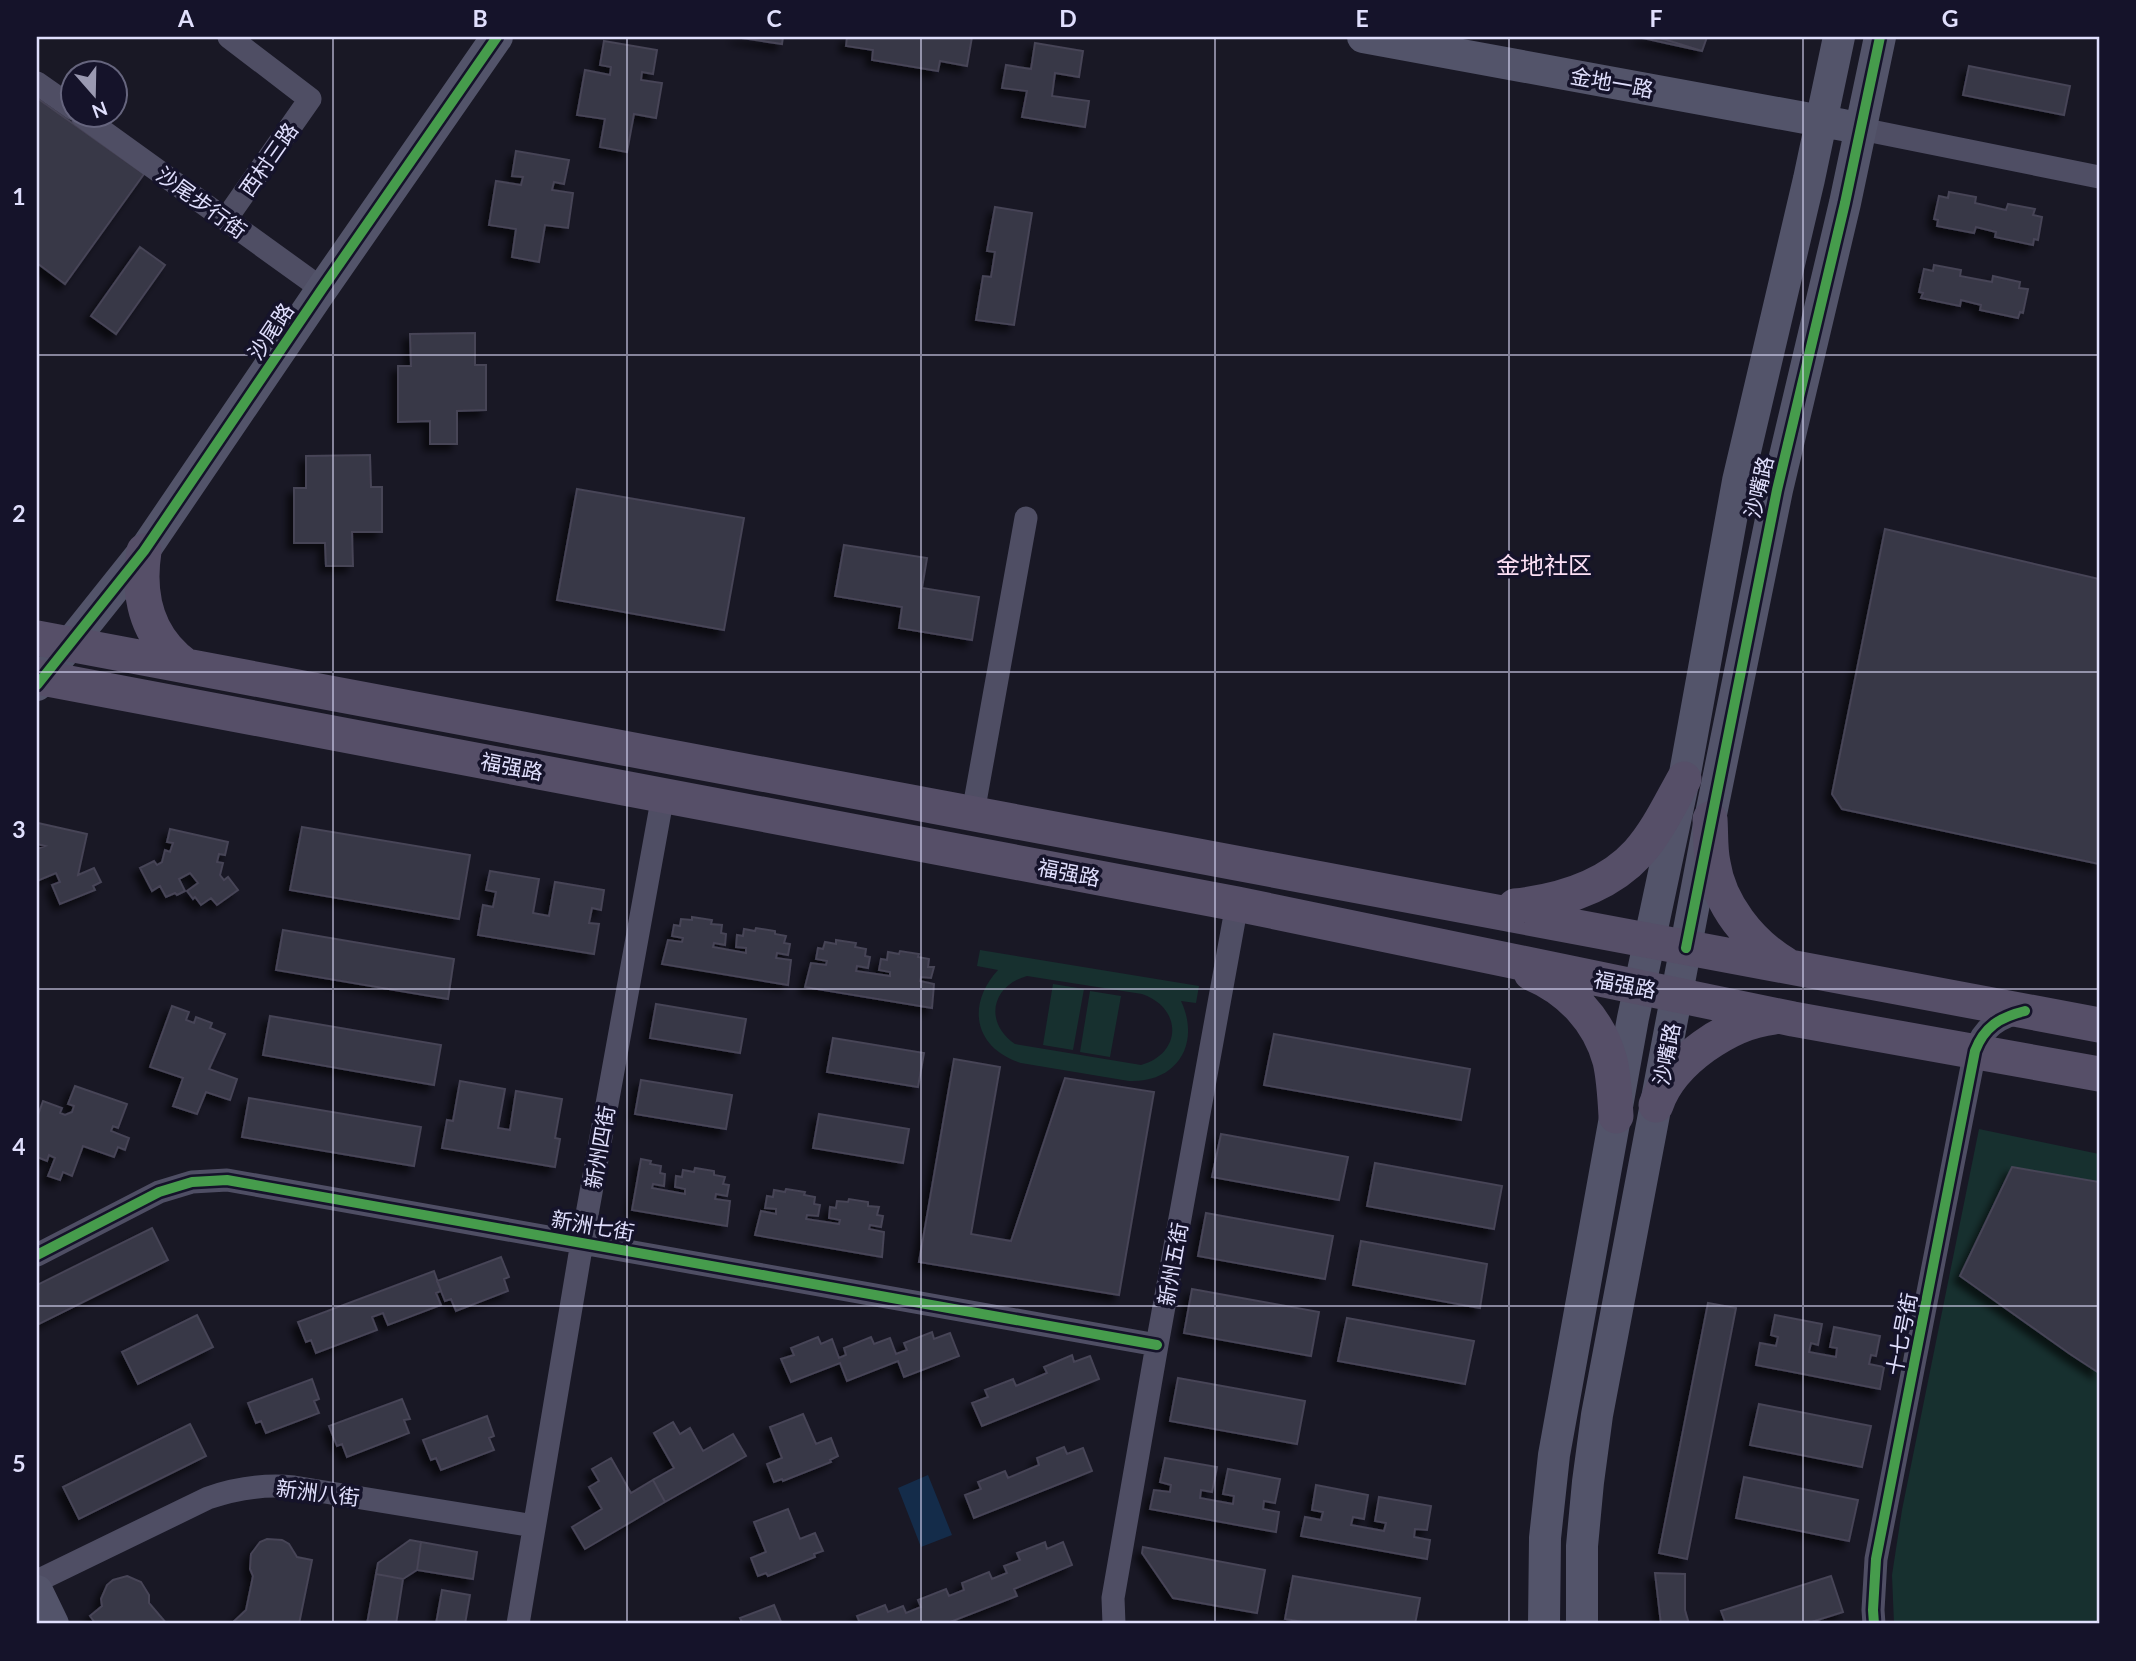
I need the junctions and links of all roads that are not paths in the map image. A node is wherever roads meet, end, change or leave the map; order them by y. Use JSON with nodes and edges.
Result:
{"nodes":[{"id":1,"x":229,"y":37,"type":"edge"},
{"id":2,"x":497,"y":37,"type":"edge"},
{"id":3,"x":1363,"y":37,"type":"edge"},
{"id":4,"x":1839,"y":37,"type":"edge"},
{"id":5,"x":1880,"y":37,"type":"edge"},
{"id":6,"x":37,"y":83,"type":"edge"},
{"id":7,"x":60,"y":99,"type":"edge"},
{"id":8,"x":1822,"y":121,"type":"junction"},
{"id":9,"x":1861,"y":129,"type":"junction"},
{"id":10,"x":102,"y":130,"type":"edge"},
{"id":11,"x":2099,"y":177,"type":"edge"},
{"id":12,"x":226,"y":219,"type":"junction"},
{"id":13,"x":322,"y":289,"type":"junction"},
{"id":14,"x":1026,"y":518,"type":"dead end"},
{"id":15,"x":144,"y":551,"type":"junction"},
{"id":16,"x":53,"y":641,"type":"edge"},
{"id":17,"x":186,"y":666,"type":"junction"},
{"id":18,"x":38,"y":680,"type":"edge"},
{"id":19,"x":331,"y":693,"type":"junction"},
{"id":20,"x":324,"y":731,"type":"junction"},
{"id":21,"x":1684,"y":779,"type":"junction"},
{"id":22,"x":663,"y":794,"type":"junction"},
{"id":23,"x":973,"y":813,"type":"junction"},
{"id":24,"x":1710,"y":819,"type":"junction"},
{"id":25,"x":1237,"y":904,"type":"junction"},
{"id":26,"x":1480,"y":908,"type":"junction"},
{"id":27,"x":1649,"y":940,"type":"junction"},
{"id":28,"x":1686,"y":948,"type":"junction"},
{"id":29,"x":1479,"y":952,"type":"junction"},
{"id":30,"x":1788,"y":966,"type":"junction"},
{"id":31,"x":1639,"y":986,"type":"junction"},
{"id":32,"x":1677,"y":995,"type":"junction"},
{"id":33,"x":2025,"y":1011,"type":"junction"},
{"id":34,"x":1793,"y":1019,"type":"junction"},
{"id":35,"x":2099,"y":1025,"type":"edge"},
{"id":36,"x":1975,"y":1051,"type":"junction"},
{"id":37,"x":2099,"y":1074,"type":"edge"},
{"id":38,"x":1656,"y":1105,"type":"junction"},
{"id":39,"x":1616,"y":1116,"type":"junction"},
{"id":40,"x":582,"y":1242,"type":"junction"},
{"id":41,"x":37,"y":1255,"type":"edge"},
{"id":42,"x":1157,"y":1345,"type":"junction"},
{"id":43,"x":534,"y":1526,"type":"junction"},
{"id":44,"x":37,"y":1581,"type":"edge"},
{"id":45,"x":37,"y":1591,"type":"edge"},
{"id":46,"x":1544,"y":1592,"type":"junction"},
{"id":47,"x":53,"y":1624,"type":"edge"},
{"id":48,"x":518,"y":1624,"type":"edge"},
{"id":49,"x":1114,"y":1624,"type":"edge"},
{"id":50,"x":1537,"y":1624,"type":"edge"},
{"id":51,"x":1544,"y":1624,"type":"edge"},
{"id":52,"x":1582,"y":1624,"type":"edge"},
{"id":53,"x":1874,"y":1624,"type":"edge"}],
"edges":[{"from":1,"to":12,"type":"street","name":"西村三路"},
{"from":2,"to":13,"type":"street","name":"沙尾路"},
{"from":3,"to":8,"type":"street","name":"金地一路"},
{"from":4,"to":8,"type":"street","name":"沙嘴路"},
{"from":5,"to":9,"type":"street","name":"沙嘴路"},
{"from":6,"to":7,"type":"street"},
{"from":8,"to":9,"type":"street","name":"金地一路"},
{"from":8,"to":21,"type":"street","name":"沙嘴路"},
{"from":9,"to":11,"type":"street"},
{"from":9,"to":24,"type":"street","name":"沙嘴路"},
{"from":10,"to":12,"type":"street","name":"沙尾步行街"},
{"from":12,"to":13,"type":"street","name":"沙尾步行街"},
{"from":13,"to":15,"type":"street","name":"沙尾路"},
{"from":14,"to":23,"type":"street"},
{"from":15,"to":16,"type":"street","name":"沙尾路"},
{"from":15,"to":17,"type":"main road"},
{"from":16,"to":17,"type":"main road","name":"福强路"},
{"from":16,"to":18,"type":"street","name":"沙尾路"},
{"from":17,"to":19,"type":"main road","name":"福强路"},
{"from":18,"to":20,"type":"main road","name":"福强路"},
{"from":19,"to":20,"type":"main road"},
{"from":19,"to":23,"type":"main road","name":"福强路"},
{"from":20,"to":22,"type":"main road","name":"福强路"},
{"from":21,"to":26,"type":"main road"},
{"from":21,"to":27,"type":"street","name":"沙嘴路"},
{"from":22,"to":25,"type":"main road","name":"福强路"},
{"from":22,"to":40,"type":"street","name":"新州四街"},
{"from":23,"to":26,"type":"main road","name":"福强路"},
{"from":24,"to":28,"type":"street","name":"沙嘴路"},
{"from":24,"to":30,"type":"main road"},
{"from":25,"to":29,"type":"main road","name":"福强路"},
{"from":25,"to":42,"type":"street","name":"新州五街"},
{"from":26,"to":27,"type":"main road","name":"福强路"},
{"from":27,"to":28,"type":"main road","name":"福强路"},
{"from":27,"to":31,"type":"street","name":"沙嘴路"},
{"from":28,"to":30,"type":"main road","name":"福强路"},
{"from":28,"to":32,"type":"street","name":"沙嘴路"},
{"from":29,"to":31,"type":"main road","name":"福强路"},
{"from":29,"to":39,"type":"main road"},
{"from":30,"to":33,"type":"main road","name":"福强路"},
{"from":31,"to":32,"type":"main road","name":"福强路"},
{"from":31,"to":39,"type":"street","name":"沙嘴路"},
{"from":32,"to":34,"type":"main road","name":"福强路"},
{"from":32,"to":38,"type":"street","name":"沙嘴路"},
{"from":33,"to":35,"type":"main road","name":"福强路"},
{"from":33,"to":36,"type":"street"},
{"from":34,"to":36,"type":"main road","name":"福强路"},
{"from":34,"to":38,"type":"main road"},
{"from":36,"to":37,"type":"main road","name":"福强路"},
{"from":36,"to":53,"type":"street","name":"十七号街"},
{"from":38,"to":52,"type":"street","name":"沙嘴路"},
{"from":39,"to":46,"type":"street","name":"沙嘴路"},
{"from":40,"to":41,"type":"street","name":"新洲七街"},
{"from":40,"to":42,"type":"street","name":"新洲七街"},
{"from":40,"to":43,"type":"street","name":"新州四街"},
{"from":42,"to":49,"type":"street","name":"新州五街"},
{"from":43,"to":44,"type":"street","name":"新洲八街"},
{"from":43,"to":48,"type":"street","name":"新州四街"},
{"from":45,"to":47,"type":"street"},
{"from":46,"to":50,"type":"street"},
{"from":46,"to":51,"type":"street","name":"沙嘴路"}]}
